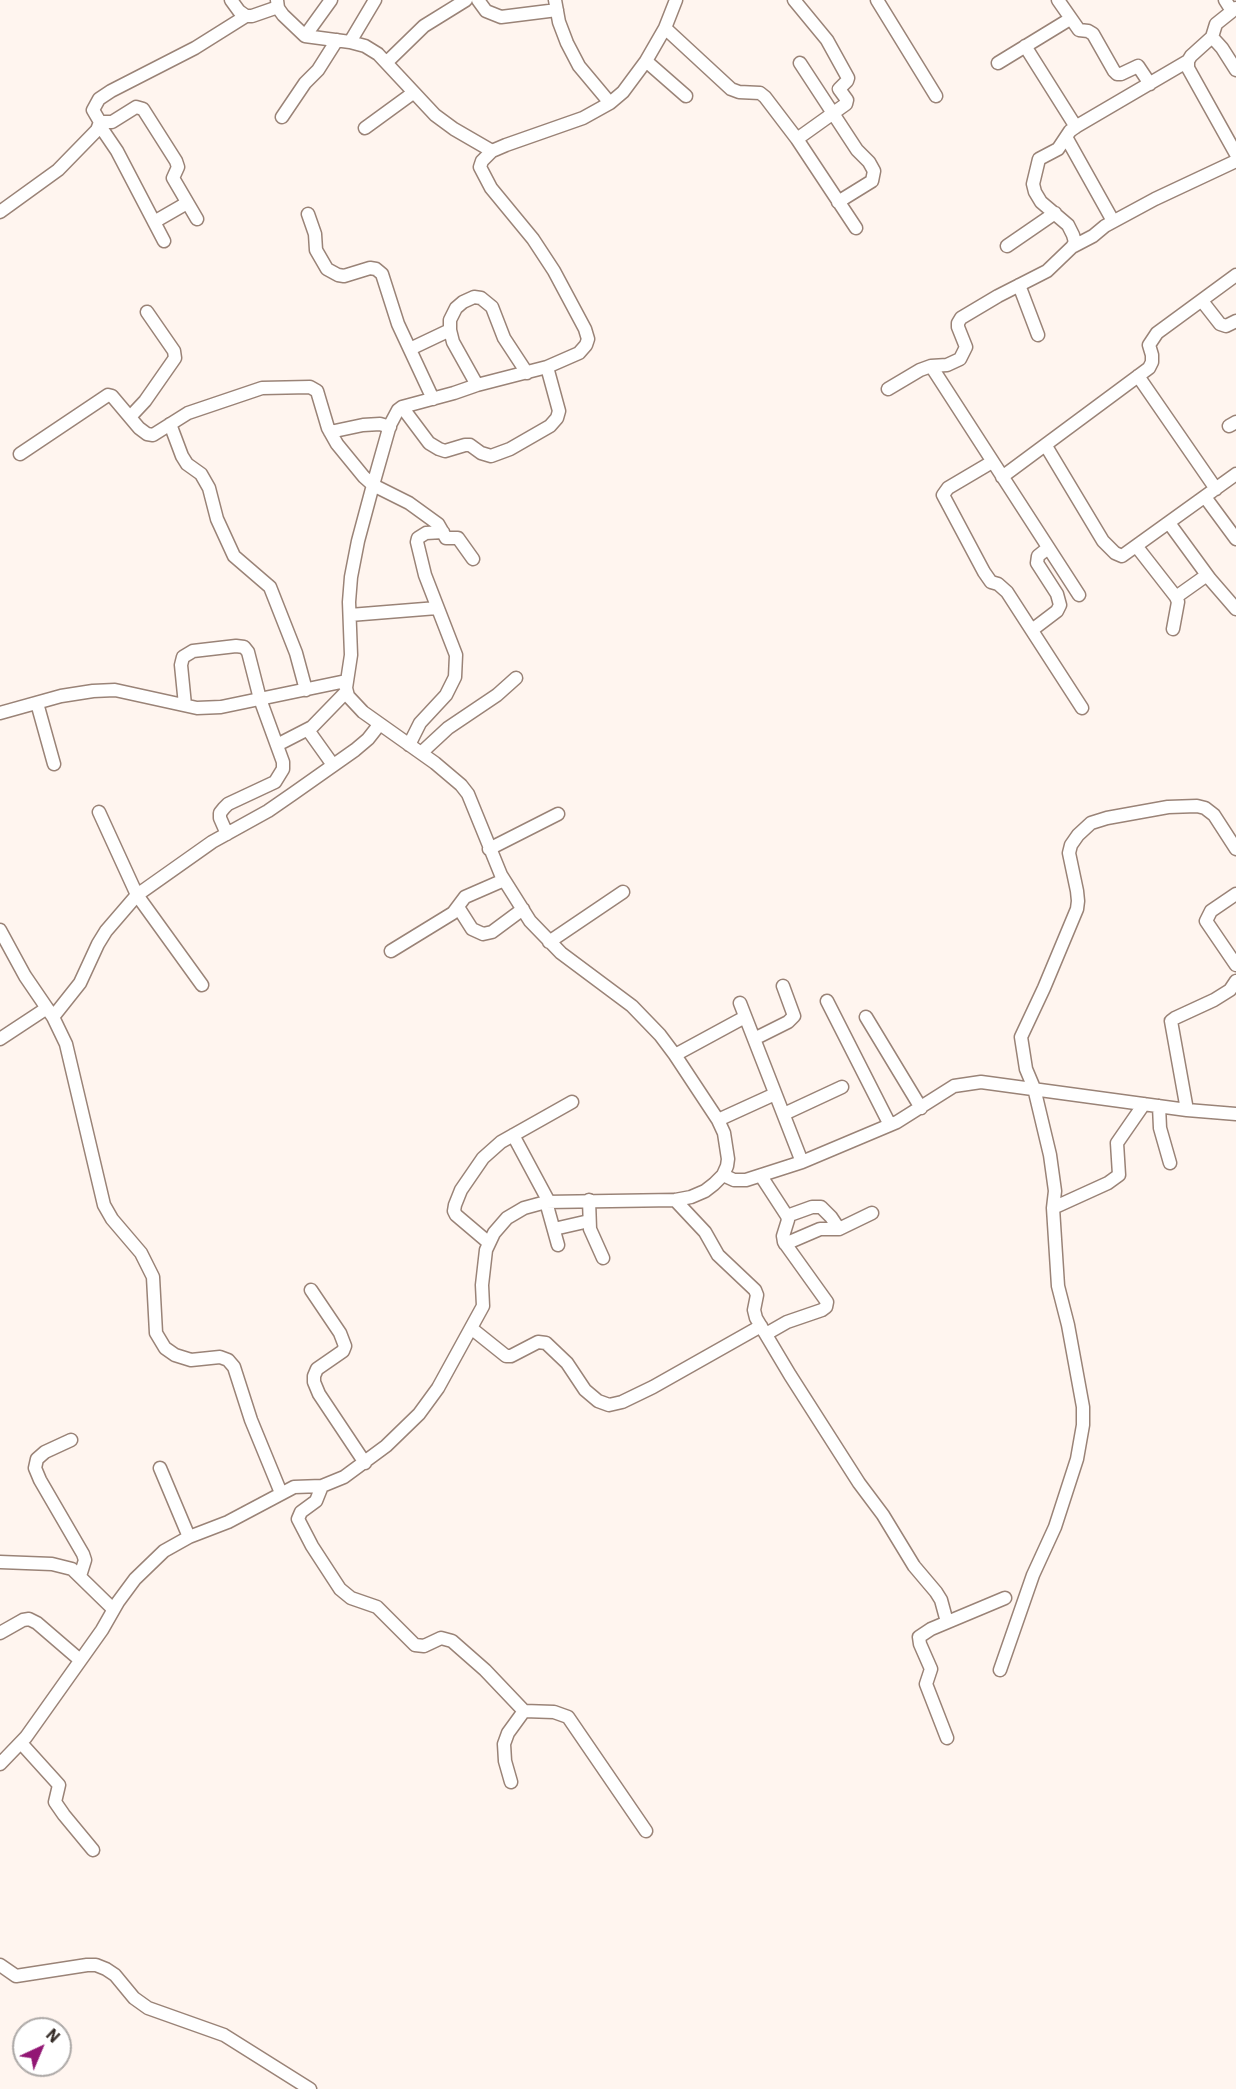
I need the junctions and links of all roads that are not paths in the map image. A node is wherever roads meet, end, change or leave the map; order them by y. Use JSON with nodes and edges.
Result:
{"nodes":[{"id":1,"x":231,"y":0,"type":"edge"},
{"id":2,"x":331,"y":0,"type":"edge"},
{"id":3,"x":375,"y":0,"type":"edge"},
{"id":4,"x":466,"y":0,"type":"edge"},
{"id":5,"x":478,"y":0,"type":"edge"},
{"id":6,"x":676,"y":0,"type":"edge"},
{"id":7,"x":794,"y":0,"type":"edge"},
{"id":8,"x":877,"y":0,"type":"edge"},
{"id":9,"x":1058,"y":0,"type":"edge"},
{"id":10,"x":1225,"y":0,"type":"edge"},
{"id":11,"x":278,"y":4,"type":"edge"},
{"id":12,"x":556,"y":5,"type":"edge"},
{"id":13,"x":1234,"y":10,"type":"edge"},
{"id":14,"x":246,"y":16,"type":"junction"},
{"id":15,"x":1070,"y":19,"type":"junction"},
{"id":16,"x":665,"y":28,"type":"junction"},
{"id":17,"x":305,"y":36,"type":"junction"},
{"id":18,"x":1212,"y":37,"type":"junction"},
{"id":19,"x":337,"y":40,"type":"junction"},
{"id":20,"x":350,"y":42,"type":"junction"},
{"id":21,"x":1025,"y":46,"type":"junction"},
{"id":22,"x":1188,"y":61,"type":"junction"},
{"id":23,"x":387,"y":62,"type":"junction"},
{"id":24,"x":646,"y":62,"type":"junction"},
{"id":25,"x":800,"y":63,"type":"dead end"},
{"id":26,"x":998,"y":63,"type":"dead end"},
{"id":27,"x":1236,"y":70,"type":"edge"},
{"id":28,"x":1150,"y":84,"type":"junction"},
{"id":29,"x":413,"y":93,"type":"junction"},
{"id":30,"x":686,"y":96,"type":"dead end"},
{"id":31,"x":936,"y":96,"type":"dead end"},
{"id":32,"x":610,"y":103,"type":"junction"},
{"id":33,"x":833,"y":113,"type":"junction"},
{"id":34,"x":282,"y":117,"type":"dead end"},
{"id":35,"x":100,"y":124,"type":"junction"},
{"id":36,"x":1076,"y":127,"type":"junction"},
{"id":37,"x":365,"y":128,"type":"dead end"},
{"id":38,"x":1066,"y":136,"type":"junction"},
{"id":39,"x":796,"y":139,"type":"junction"},
{"id":40,"x":1234,"y":146,"type":"edge"},
{"id":41,"x":492,"y":152,"type":"junction"},
{"id":42,"x":1236,"y":161,"type":"edge"},
{"id":43,"x":838,"y":202,"type":"junction"},
{"id":44,"x":187,"y":203,"type":"junction"},
{"id":45,"x":0,"y":212,"type":"edge"},
{"id":46,"x":1055,"y":213,"type":"junction"},
{"id":47,"x":308,"y":214,"type":"dead end"},
{"id":48,"x":197,"y":219,"type":"dead end"},
{"id":49,"x":1113,"y":221,"type":"junction"},
{"id":50,"x":154,"y":222,"type":"junction"},
{"id":51,"x":856,"y":228,"type":"dead end"},
{"id":52,"x":164,"y":241,"type":"dead end"},
{"id":53,"x":1006,"y":246,"type":"dead end"},
{"id":54,"x":1072,"y":247,"type":"junction"},
{"id":55,"x":1236,"y":275,"type":"edge"},
{"id":56,"x":1018,"y":285,"type":"junction"},
{"id":57,"x":1202,"y":301,"type":"junction"},
{"id":58,"x":147,"y":312,"type":"dead end"},
{"id":59,"x":1236,"y":321,"type":"edge"},
{"id":60,"x":450,"y":330,"type":"junction"},
{"id":61,"x":1038,"y":335,"type":"dead end"},
{"id":62,"x":410,"y":349,"type":"junction"},
{"id":63,"x":932,"y":366,"type":"junction"},
{"id":64,"x":548,"y":367,"type":"junction"},
{"id":65,"x":527,"y":373,"type":"junction"},
{"id":66,"x":1138,"y":376,"type":"junction"},
{"id":67,"x":477,"y":385,"type":"junction"},
{"id":68,"x":888,"y":389,"type":"dead end"},
{"id":69,"x":432,"y":399,"type":"junction"},
{"id":70,"x":402,"y":407,"type":"junction"},
{"id":71,"x":130,"y":417,"type":"junction"},
{"id":72,"x":170,"y":424,"type":"junction"},
{"id":73,"x":390,"y":427,"type":"junction"},
{"id":74,"x":330,"y":432,"type":"junction"},
{"id":75,"x":1046,"y":446,"type":"junction"},
{"id":76,"x":20,"y":454,"type":"dead end"},
{"id":77,"x":992,"y":462,"type":"junction"},
{"id":78,"x":1236,"y":474,"type":"edge"},
{"id":79,"x":1002,"y":477,"type":"junction"},
{"id":80,"x":373,"y":485,"type":"junction"},
{"id":81,"x":1215,"y":489,"type":"junction"},
{"id":82,"x":1205,"y":497,"type":"junction"},
{"id":83,"x":1169,"y":523,"type":"junction"},
{"id":84,"x":442,"y":532,"type":"junction"},
{"id":85,"x":1236,"y":539,"type":"edge"},
{"id":86,"x":1137,"y":547,"type":"junction"},
{"id":87,"x":1048,"y":548,"type":"junction"},
{"id":88,"x":473,"y":559,"type":"dead end"},
{"id":89,"x":1207,"y":575,"type":"junction"},
{"id":90,"x":1079,"y":595,"type":"dead end"},
{"id":91,"x":1176,"y":597,"type":"junction"},
{"id":92,"x":437,"y":608,"type":"junction"},
{"id":93,"x":1236,"y":609,"type":"edge"},
{"id":94,"x":350,"y":615,"type":"junction"},
{"id":95,"x":1173,"y":629,"type":"dead end"},
{"id":96,"x":1032,"y":630,"type":"junction"},
{"id":97,"x":516,"y":678,"type":"dead end"},
{"id":98,"x":346,"y":686,"type":"junction"},
{"id":99,"x":306,"y":690,"type":"junction"},
{"id":100,"x":260,"y":699,"type":"junction"},
{"id":101,"x":37,"y":703,"type":"junction"},
{"id":102,"x":185,"y":705,"type":"junction"},
{"id":103,"x":1082,"y":708,"type":"dead end"},
{"id":104,"x":0,"y":712,"type":"edge"},
{"id":105,"x":379,"y":725,"type":"junction"},
{"id":106,"x":308,"y":730,"type":"junction"},
{"id":107,"x":409,"y":745,"type":"junction"},
{"id":108,"x":277,"y":746,"type":"junction"},
{"id":109,"x":421,"y":753,"type":"junction"},
{"id":110,"x":54,"y":764,"type":"dead end"},
{"id":111,"x":333,"y":765,"type":"junction"},
{"id":112,"x":280,"y":776,"type":"junction"},
{"id":113,"x":294,"y":793,"type":"junction"},
{"id":114,"x":99,"y":812,"type":"dead end"},
{"id":115,"x":558,"y":814,"type":"dead end"},
{"id":116,"x":227,"y":834,"type":"junction"},
{"id":117,"x":489,"y":849,"type":"junction"},
{"id":118,"x":1236,"y":849,"type":"edge"},
{"id":119,"x":504,"y":880,"type":"junction"},
{"id":120,"x":623,"y":892,"type":"dead end"},
{"id":121,"x":1236,"y":894,"type":"edge"},
{"id":122,"x":137,"y":895,"type":"junction"},
{"id":123,"x":459,"y":907,"type":"junction"},
{"id":124,"x":523,"y":909,"type":"junction"},
{"id":125,"x":1,"y":936,"type":"edge"},
{"id":126,"x":549,"y":942,"type":"junction"},
{"id":127,"x":391,"y":951,"type":"dead end"},
{"id":128,"x":1236,"y":965,"type":"edge"},
{"id":129,"x":1236,"y":981,"type":"edge"},
{"id":130,"x":202,"y":985,"type":"dead end"},
{"id":131,"x":783,"y":986,"type":"dead end"},
{"id":132,"x":827,"y":1001,"type":"dead end"},
{"id":133,"x":740,"y":1003,"type":"dead end"},
{"id":134,"x":50,"y":1013,"type":"junction"},
{"id":135,"x":745,"y":1017,"type":"junction"},
{"id":136,"x":866,"y":1017,"type":"dead end"},
{"id":137,"x":0,"y":1039,"type":"edge"},
{"id":138,"x":754,"y":1039,"type":"junction"},
{"id":139,"x":675,"y":1054,"type":"junction"},
{"id":140,"x":842,"y":1087,"type":"dead end"},
{"id":141,"x":1026,"y":1087,"type":"junction"},
{"id":142,"x":776,"y":1094,"type":"junction"},
{"id":143,"x":572,"y":1102,"type":"dead end"},
{"id":144,"x":1144,"y":1104,"type":"junction"},
{"id":145,"x":1159,"y":1106,"type":"junction"},
{"id":146,"x":921,"y":1108,"type":"junction"},
{"id":147,"x":1186,"y":1110,"type":"junction"},
{"id":148,"x":784,"y":1114,"type":"junction"},
{"id":149,"x":1236,"y":1114,"type":"edge"},
{"id":150,"x":718,"y":1120,"type":"junction"},
{"id":151,"x":890,"y":1125,"type":"junction"},
{"id":152,"x":513,"y":1135,"type":"junction"},
{"id":153,"x":802,"y":1162,"type":"junction"},
{"id":154,"x":1170,"y":1162,"type":"dead end"},
{"id":155,"x":723,"y":1175,"type":"junction"},
{"id":156,"x":761,"y":1176,"type":"junction"},
{"id":157,"x":589,"y":1200,"type":"junction"},
{"id":158,"x":675,"y":1200,"type":"junction"},
{"id":159,"x":547,"y":1202,"type":"junction"},
{"id":160,"x":1053,"y":1208,"type":"junction"},
{"id":161,"x":872,"y":1213,"type":"dead end"},
{"id":162,"x":787,"y":1216,"type":"junction"},
{"id":163,"x":589,"y":1221,"type":"junction"},
{"id":164,"x":554,"y":1229,"type":"junction"},
{"id":165,"x":839,"y":1229,"type":"junction"},
{"id":166,"x":489,"y":1243,"type":"junction"},
{"id":167,"x":785,"y":1244,"type":"junction"},
{"id":168,"x":558,"y":1245,"type":"dead end"},
{"id":169,"x":603,"y":1258,"type":"dead end"},
{"id":170,"x":311,"y":1290,"type":"dead end"},
{"id":171,"x":471,"y":1328,"type":"junction"},
{"id":172,"x":763,"y":1330,"type":"junction"},
{"id":173,"x":70,"y":1440,"type":"dead end"},
{"id":174,"x":365,"y":1463,"type":"junction"},
{"id":175,"x":160,"y":1468,"type":"dead end"},
{"id":176,"x":322,"y":1486,"type":"junction"},
{"id":177,"x":281,"y":1493,"type":"junction"},
{"id":178,"x":189,"y":1537,"type":"junction"},
{"id":179,"x":0,"y":1562,"type":"edge"},
{"id":180,"x":80,"y":1576,"type":"junction"},
{"id":181,"x":1005,"y":1598,"type":"dead end"},
{"id":182,"x":113,"y":1609,"type":"junction"},
{"id":183,"x":947,"y":1622,"type":"junction"},
{"id":184,"x":0,"y":1634,"type":"edge"},
{"id":185,"x":80,"y":1660,"type":"junction"},
{"id":186,"x":999,"y":1670,"type":"dead end"},
{"id":187,"x":524,"y":1711,"type":"junction"},
{"id":188,"x":947,"y":1738,"type":"dead end"},
{"id":189,"x":21,"y":1743,"type":"junction"},
{"id":190,"x":0,"y":1764,"type":"edge"},
{"id":191,"x":511,"y":1782,"type":"dead end"},
{"id":192,"x":646,"y":1831,"type":"dead end"},
{"id":193,"x":93,"y":1851,"type":"dead end"},
{"id":194,"x":0,"y":1965,"type":"edge"},
{"id":195,"x":310,"y":2089,"type":"edge"}],
"edges":[{"from":1,"to":14,"type":"street"},
{"from":2,"to":17,"type":"street"},
{"from":3,"to":20,"type":"street"},
{"from":4,"to":23,"type":"street"},
{"from":5,"to":12,"type":"street"},
{"from":6,"to":16,"type":"street"},
{"from":7,"to":33,"type":"street"},
{"from":8,"to":31,"type":"street"},
{"from":9,"to":15,"type":"street"},
{"from":10,"to":13,"type":"street"},
{"from":11,"to":14,"type":"street"},
{"from":11,"to":17,"type":"street"},
{"from":12,"to":32,"type":"street"},
{"from":13,"to":18,"type":"street"},
{"from":14,"to":35,"type":"street"},
{"from":15,"to":21,"type":"street"},
{"from":15,"to":28,"type":"street"},
{"from":16,"to":24,"type":"street"},
{"from":16,"to":39,"type":"street"},
{"from":17,"to":19,"type":"street"},
{"from":18,"to":22,"type":"street"},
{"from":18,"to":27,"type":"street"},
{"from":19,"to":20,"type":"street"},
{"from":19,"to":34,"type":"street"},
{"from":20,"to":23,"type":"street"},
{"from":21,"to":26,"type":"street"},
{"from":21,"to":36,"type":"street"},
{"from":22,"to":28,"type":"street"},
{"from":22,"to":40,"type":"street"},
{"from":23,"to":29,"type":"street"},
{"from":24,"to":30,"type":"street"},
{"from":24,"to":32,"type":"street"},
{"from":25,"to":33,"type":"street"},
{"from":28,"to":36,"type":"street"},
{"from":29,"to":37,"type":"street"},
{"from":29,"to":41,"type":"street"},
{"from":32,"to":41,"type":"street"},
{"from":33,"to":39,"type":"street"},
{"from":33,"to":43,"type":"street"},
{"from":35,"to":44,"type":"street"},
{"from":35,"to":45,"type":"street"},
{"from":35,"to":50,"type":"street"},
{"from":36,"to":38,"type":"street"},
{"from":38,"to":46,"type":"street"},
{"from":38,"to":49,"type":"street"},
{"from":39,"to":43,"type":"street"},
{"from":41,"to":64,"type":"street"},
{"from":42,"to":49,"type":"street"},
{"from":43,"to":51,"type":"street"},
{"from":44,"to":48,"type":"street"},
{"from":44,"to":50,"type":"street"},
{"from":46,"to":53,"type":"street"},
{"from":46,"to":54,"type":"street"},
{"from":47,"to":62,"type":"street"},
{"from":49,"to":54,"type":"street"},
{"from":50,"to":52,"type":"street"},
{"from":54,"to":56,"type":"street"},
{"from":55,"to":57,"type":"street"},
{"from":56,"to":61,"type":"street"},
{"from":56,"to":63,"type":"street"},
{"from":57,"to":59,"type":"street"},
{"from":57,"to":66,"type":"street"},
{"from":58,"to":71,"type":"street"},
{"from":60,"to":62,"type":"street"},
{"from":60,"to":65,"type":"street"},
{"from":60,"to":67,"type":"street"},
{"from":62,"to":69,"type":"street"},
{"from":63,"to":68,"type":"street"},
{"from":63,"to":77,"type":"street"},
{"from":64,"to":65,"type":"street"},
{"from":64,"to":70,"type":"street"},
{"from":65,"to":67,"type":"street"},
{"from":66,"to":75,"type":"street"},
{"from":66,"to":81,"type":"street"},
{"from":67,"to":69,"type":"street"},
{"from":69,"to":70,"type":"street"},
{"from":70,"to":73,"type":"street"},
{"from":71,"to":72,"type":"street"},
{"from":71,"to":76,"type":"street"},
{"from":72,"to":74,"type":"street"},
{"from":72,"to":99,"type":"street"},
{"from":73,"to":74,"type":"street"},
{"from":73,"to":80,"type":"street"},
{"from":74,"to":80,"type":"street"},
{"from":75,"to":79,"type":"street"},
{"from":75,"to":86,"type":"street"},
{"from":77,"to":79,"type":"street"},
{"from":77,"to":96,"type":"street"},
{"from":78,"to":81,"type":"street"},
{"from":79,"to":87,"type":"street"},
{"from":80,"to":84,"type":"street"},
{"from":80,"to":94,"type":"street"},
{"from":81,"to":82,"type":"street"},
{"from":82,"to":83,"type":"street"},
{"from":82,"to":85,"type":"street"},
{"from":83,"to":86,"type":"street"},
{"from":83,"to":89,"type":"street"},
{"from":84,"to":88,"type":"street"},
{"from":84,"to":92,"type":"street"},
{"from":86,"to":91,"type":"street"},
{"from":87,"to":90,"type":"street"},
{"from":87,"to":96,"type":"street"},
{"from":89,"to":91,"type":"street"},
{"from":89,"to":93,"type":"street"},
{"from":91,"to":95,"type":"street"},
{"from":92,"to":94,"type":"street"},
{"from":92,"to":107,"type":"street"},
{"from":94,"to":98,"type":"street"},
{"from":96,"to":103,"type":"street"},
{"from":97,"to":109,"type":"street"},
{"from":98,"to":99,"type":"street"},
{"from":98,"to":105,"type":"street"},
{"from":98,"to":106,"type":"street"},
{"from":99,"to":100,"type":"street"},
{"from":100,"to":102,"type":"street"},
{"from":100,"to":102,"type":"street"},
{"from":100,"to":108,"type":"street"},
{"from":101,"to":102,"type":"street"},
{"from":101,"to":104,"type":"street"},
{"from":101,"to":110,"type":"street"},
{"from":105,"to":107,"type":"street"},
{"from":105,"to":111,"type":"street"},
{"from":106,"to":108,"type":"street"},
{"from":106,"to":111,"type":"street"},
{"from":107,"to":109,"type":"street"},
{"from":108,"to":112,"type":"street"},
{"from":109,"to":117,"type":"street"},
{"from":111,"to":113,"type":"street"},
{"from":112,"to":113,"type":"street"},
{"from":112,"to":116,"type":"street"},
{"from":113,"to":116,"type":"street"},
{"from":114,"to":122,"type":"street"},
{"from":115,"to":117,"type":"street"},
{"from":116,"to":122,"type":"street"},
{"from":117,"to":119,"type":"street"},
{"from":118,"to":141,"type":"street"},
{"from":119,"to":123,"type":"street"},
{"from":119,"to":124,"type":"street"},
{"from":120,"to":126,"type":"street"},
{"from":121,"to":128,"type":"street"},
{"from":122,"to":130,"type":"street"},
{"from":122,"to":134,"type":"street"},
{"from":123,"to":124,"type":"street"},
{"from":123,"to":127,"type":"street"},
{"from":124,"to":126,"type":"street"},
{"from":125,"to":134,"type":"street"},
{"from":126,"to":139,"type":"street"},
{"from":129,"to":147,"type":"street"},
{"from":131,"to":138,"type":"street"},
{"from":132,"to":151,"type":"street"},
{"from":133,"to":135,"type":"street"},
{"from":134,"to":137,"type":"street"},
{"from":134,"to":177,"type":"street"},
{"from":135,"to":138,"type":"street"},
{"from":135,"to":139,"type":"street"},
{"from":136,"to":146,"type":"street"},
{"from":138,"to":142,"type":"street"},
{"from":139,"to":150,"type":"street"},
{"from":140,"to":148,"type":"street"},
{"from":141,"to":144,"type":"street"},
{"from":141,"to":146,"type":"street"},
{"from":141,"to":160,"type":"street"},
{"from":142,"to":148,"type":"street"},
{"from":142,"to":150,"type":"street"},
{"from":143,"to":152,"type":"street"},
{"from":144,"to":145,"type":"street"},
{"from":144,"to":160,"type":"street"},
{"from":145,"to":147,"type":"street"},
{"from":145,"to":154,"type":"street"},
{"from":146,"to":151,"type":"street"},
{"from":147,"to":149,"type":"street"},
{"from":148,"to":153,"type":"street"},
{"from":150,"to":155,"type":"street"},
{"from":151,"to":153,"type":"street"},
{"from":152,"to":159,"type":"street"},
{"from":152,"to":166,"type":"street"},
{"from":153,"to":156,"type":"street"},
{"from":155,"to":156,"type":"street"},
{"from":155,"to":158,"type":"street"},
{"from":156,"to":162,"type":"street"},
{"from":157,"to":158,"type":"street"},
{"from":157,"to":159,"type":"street"},
{"from":157,"to":163,"type":"street"},
{"from":158,"to":172,"type":"street"},
{"from":159,"to":164,"type":"street"},
{"from":159,"to":166,"type":"street"},
{"from":160,"to":186,"type":"street"},
{"from":161,"to":165,"type":"street"},
{"from":162,"to":165,"type":"street"},
{"from":162,"to":167,"type":"street"},
{"from":163,"to":164,"type":"street"},
{"from":163,"to":169,"type":"street"},
{"from":164,"to":168,"type":"street"},
{"from":165,"to":167,"type":"street"},
{"from":166,"to":171,"type":"street"},
{"from":167,"to":172,"type":"street"},
{"from":170,"to":174,"type":"street"},
{"from":171,"to":172,"type":"street"},
{"from":171,"to":174,"type":"street"},
{"from":172,"to":183,"type":"street"},
{"from":173,"to":180,"type":"street"},
{"from":174,"to":176,"type":"street"},
{"from":175,"to":178,"type":"street"},
{"from":176,"to":177,"type":"street"},
{"from":176,"to":187,"type":"street"},
{"from":177,"to":178,"type":"street"},
{"from":178,"to":182,"type":"street"},
{"from":179,"to":180,"type":"street"},
{"from":180,"to":182,"type":"street"},
{"from":181,"to":183,"type":"street"},
{"from":182,"to":185,"type":"street"},
{"from":183,"to":188,"type":"street"},
{"from":184,"to":185,"type":"street"},
{"from":185,"to":189,"type":"street"},
{"from":187,"to":191,"type":"street"},
{"from":187,"to":192,"type":"street"},
{"from":189,"to":190,"type":"street"},
{"from":189,"to":193,"type":"street"},
{"from":194,"to":195,"type":"street"}]}
